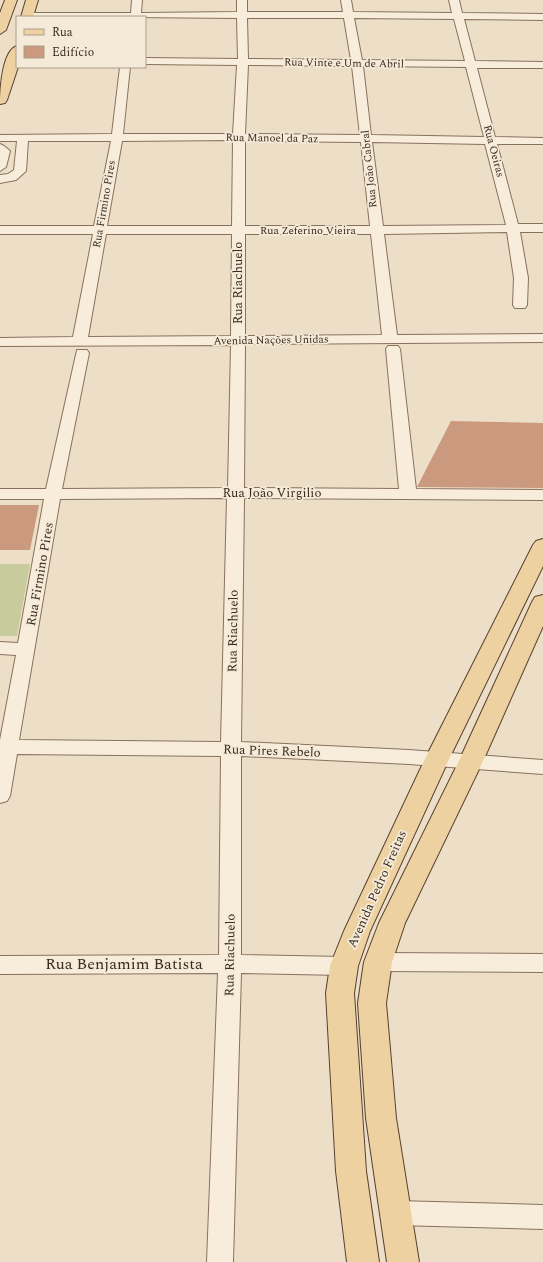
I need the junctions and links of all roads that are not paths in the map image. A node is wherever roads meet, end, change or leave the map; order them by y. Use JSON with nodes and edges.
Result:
{"nodes":[{"id":1,"x":11,"y":0,"type":"edge"},
{"id":2,"x":32,"y":0,"type":"edge"},
{"id":3,"x":137,"y":0,"type":"edge"},
{"id":4,"x":242,"y":0,"type":"edge"},
{"id":5,"x":346,"y":0,"type":"edge"},
{"id":6,"x":454,"y":0,"type":"edge"},
{"id":7,"x":349,"y":15,"type":"junction"},
{"id":8,"x":2,"y":16,"type":"edge"},
{"id":9,"x":27,"y":16,"type":"edge"},
{"id":10,"x":136,"y":16,"type":"edge"},
{"id":11,"x":243,"y":16,"type":"junction"},
{"id":12,"x":459,"y":16,"type":"junction"},
{"id":13,"x":146,"y":17,"type":"edge"},
{"id":14,"x":543,"y":17,"type":"edge"},
{"id":15,"x":0,"y":30,"type":"edge"},
{"id":16,"x":16,"y":58,"type":"edge"},
{"id":17,"x":146,"y":61,"type":"edge"},
{"id":18,"x":243,"y":61,"type":"junction"},
{"id":19,"x":357,"y":63,"type":"junction"},
{"id":20,"x":470,"y":64,"type":"junction"},
{"id":21,"x":543,"y":65,"type":"edge"},
{"id":22,"x":125,"y":68,"type":"edge"},
{"id":23,"x":0,"y":100,"type":"edge"},
{"id":24,"x":239,"y":137,"type":"junction"},
{"id":25,"x":117,"y":138,"type":"junction"},
{"id":26,"x":366,"y":139,"type":"junction"},
{"id":27,"x":491,"y":141,"type":"junction"},
{"id":28,"x":543,"y":141,"type":"edge"},
{"id":29,"x":23,"y":143,"type":"junction"},
{"id":30,"x":1,"y":145,"type":"edge"},
{"id":31,"x":0,"y":167,"type":"edge"},
{"id":32,"x":0,"y":179,"type":"edge"},
{"id":33,"x":513,"y":228,"type":"junction"},
{"id":34,"x":543,"y":228,"type":"edge"},
{"id":35,"x":0,"y":230,"type":"edge"},
{"id":36,"x":239,"y":230,"type":"junction"},
{"id":37,"x":376,"y":230,"type":"junction"},
{"id":38,"x":99,"y":231,"type":"junction"},
{"id":39,"x":520,"y":305,"type":"dead end"},
{"id":40,"x":543,"y":338,"type":"edge"},
{"id":41,"x":0,"y":342,"type":"edge"},
{"id":42,"x":391,"y":344,"type":"junction"},
{"id":43,"x":238,"y":346,"type":"junction"},
{"id":44,"x":81,"y":347,"type":"junction"},
{"id":45,"x":543,"y":348,"type":"edge"},
{"id":46,"x":0,"y":354,"type":"edge"},
{"id":47,"x":53,"y":493,"type":"junction"},
{"id":48,"x":236,"y":493,"type":"junction"},
{"id":49,"x":0,"y":494,"type":"edge"},
{"id":50,"x":408,"y":494,"type":"junction"},
{"id":51,"x":543,"y":495,"type":"edge"},
{"id":52,"x":543,"y":545,"type":"edge"},
{"id":53,"x":543,"y":602,"type":"edge"},
{"id":54,"x":0,"y":648,"type":"edge"},
{"id":55,"x":27,"y":649,"type":"junction"},
{"id":56,"x":4,"y":747,"type":"edge"},
{"id":57,"x":230,"y":749,"type":"junction"},
{"id":58,"x":437,"y":759,"type":"junction"},
{"id":59,"x":471,"y":761,"type":"junction"},
{"id":60,"x":543,"y":767,"type":"edge"},
{"id":61,"x":0,"y":796,"type":"edge"},
{"id":62,"x":378,"y":962,"type":"junction"},
{"id":63,"x":543,"y":963,"type":"edge"},
{"id":64,"x":230,"y":964,"type":"junction"},
{"id":65,"x":0,"y":966,"type":"edge"},
{"id":66,"x":344,"y":966,"type":"junction"},
{"id":67,"x":396,"y":1213,"type":"junction"},
{"id":68,"x":543,"y":1218,"type":"edge"},
{"id":69,"x":220,"y":1262,"type":"edge"},
{"id":70,"x":363,"y":1262,"type":"edge"},
{"id":71,"x":403,"y":1262,"type":"edge"}],
"edges":[{"from":1,"to":8,"type":"main road"},
{"from":2,"to":9,"type":"main road"},
{"from":3,"to":10,"type":"street"},
{"from":4,"to":11,"type":"street","name":"Rua Riachuelo"},
{"from":5,"to":7,"type":"street","name":"Rua João Cabral"},
{"from":6,"to":12,"type":"street","name":"Rua Oeiras"},
{"from":7,"to":11,"type":"street"},
{"from":7,"to":12,"type":"street"},
{"from":7,"to":19,"type":"street","name":"Rua João Cabral"},
{"from":8,"to":15,"type":"main road"},
{"from":11,"to":13,"type":"street"},
{"from":11,"to":18,"type":"street","name":"Rua Riachuelo"},
{"from":12,"to":14,"type":"street"},
{"from":12,"to":20,"type":"street","name":"Rua Oeiras"},
{"from":16,"to":23,"type":"main road"},
{"from":17,"to":18,"type":"street","name":"Rua Vinte e Um de Abril"},
{"from":18,"to":19,"type":"street","name":"Rua Vinte e Um de Abril"},
{"from":18,"to":24,"type":"street","name":"Rua Riachuelo"},
{"from":19,"to":20,"type":"street","name":"Rua Vinte e Um de Abril"},
{"from":19,"to":26,"type":"street","name":"Rua João Cabral"},
{"from":20,"to":21,"type":"street","name":"Rua Vinte e Um de Abril"},
{"from":20,"to":27,"type":"street","name":"Rua Oeiras"},
{"from":22,"to":25,"type":"street","name":"Rua Firmino Pires"},
{"from":24,"to":25,"type":"street","name":"Rua Manoel da Paz"},
{"from":24,"to":26,"type":"street","name":"Rua Manoel da Paz"},
{"from":24,"to":36,"type":"street","name":"Rua Riachuelo"},
{"from":25,"to":29,"type":"street","name":"Rua Manoel da Paz"},
{"from":25,"to":38,"type":"street","name":"Rua Firmino Pires"},
{"from":26,"to":27,"type":"street","name":"Rua Manoel da Paz"},
{"from":26,"to":37,"type":"street","name":"Rua João Cabral"},
{"from":27,"to":28,"type":"street","name":"Rua Manoel da Paz"},
{"from":27,"to":33,"type":"street","name":"Rua Oeiras"},
{"from":29,"to":30,"type":"street","name":"Rua Manoel da Paz"},
{"from":29,"to":32,"type":"street"},
{"from":30,"to":31,"type":"street"},
{"from":33,"to":34,"type":"street","name":"Rua Zeferino Vieira"},
{"from":33,"to":37,"type":"street","name":"Rua Zeferino Vieira"},
{"from":33,"to":39,"type":"street","name":"Rua Oeiras"},
{"from":35,"to":38,"type":"street","name":"Rua Zeferino Vieira"},
{"from":36,"to":37,"type":"street","name":"Rua Zeferino Vieira"},
{"from":36,"to":38,"type":"street","name":"Rua Zeferino Vieira"},
{"from":36,"to":43,"type":"street","name":"Rua Riachuelo"},
{"from":37,"to":42,"type":"street","name":"Rua João Cabral"},
{"from":38,"to":44,"type":"street","name":"Rua Firmino Pires"},
{"from":40,"to":42,"type":"street","name":"Avenida Nações Unidas"},
{"from":41,"to":44,"type":"street","name":"Avenida Nações Unidas"},
{"from":42,"to":43,"type":"street","name":"Avenida Nações Unidas"},
{"from":42,"to":45,"type":"street","name":"Avenida Nações Unidas"},
{"from":42,"to":50,"type":"street","name":"Rua João Cabral"},
{"from":43,"to":44,"type":"street","name":"Avenida Nações Unidas"},
{"from":43,"to":48,"type":"street","name":"Rua Riachuelo"},
{"from":44,"to":46,"type":"street","name":"Avenida Nações Unidas"},
{"from":44,"to":47,"type":"street","name":"Rua Firmino Pires"},
{"from":47,"to":48,"type":"street","name":"Rua João Virgilio"},
{"from":47,"to":49,"type":"street","name":"Rua João Virgilio"},
{"from":47,"to":55,"type":"street","name":"Rua Firmino Pires"},
{"from":48,"to":50,"type":"street","name":"Rua João Virgilio"},
{"from":48,"to":57,"type":"street","name":"Rua Riachuelo"},
{"from":50,"to":51,"type":"street","name":"Rua João Virgilio"},
{"from":52,"to":58,"type":"main road","name":"Avenida Pedro Freitas"},
{"from":53,"to":59,"type":"main road"},
{"from":54,"to":55,"type":"street"},
{"from":55,"to":56,"type":"street","name":"Rua Firmino Pires"},
{"from":56,"to":57,"type":"street","name":"Rua Pires Rebelo"},
{"from":56,"to":61,"type":"street","name":"Rua Firmino Pires"},
{"from":57,"to":58,"type":"street","name":"Rua Pires Rebelo"},
{"from":57,"to":64,"type":"street","name":"Rua Riachuelo"},
{"from":58,"to":59,"type":"street","name":"Rua Pires Rebelo"},
{"from":58,"to":66,"type":"main road","name":"Avenida Pedro Freitas"},
{"from":59,"to":60,"type":"street","name":"Rua Pires Rebelo"},
{"from":59,"to":62,"type":"main road"},
{"from":62,"to":63,"type":"street"},
{"from":62,"to":67,"type":"main road"},
{"from":64,"to":65,"type":"street","name":"Rua Benjamim Batista"},
{"from":64,"to":66,"type":"street","name":"Rua Benjamim Batista"},
{"from":64,"to":69,"type":"street","name":"Rua Riachuelo"},
{"from":66,"to":70,"type":"main road","name":"Avenida Pedro Freitas"},
{"from":67,"to":68,"type":"street"},
{"from":67,"to":71,"type":"main road"}]}
